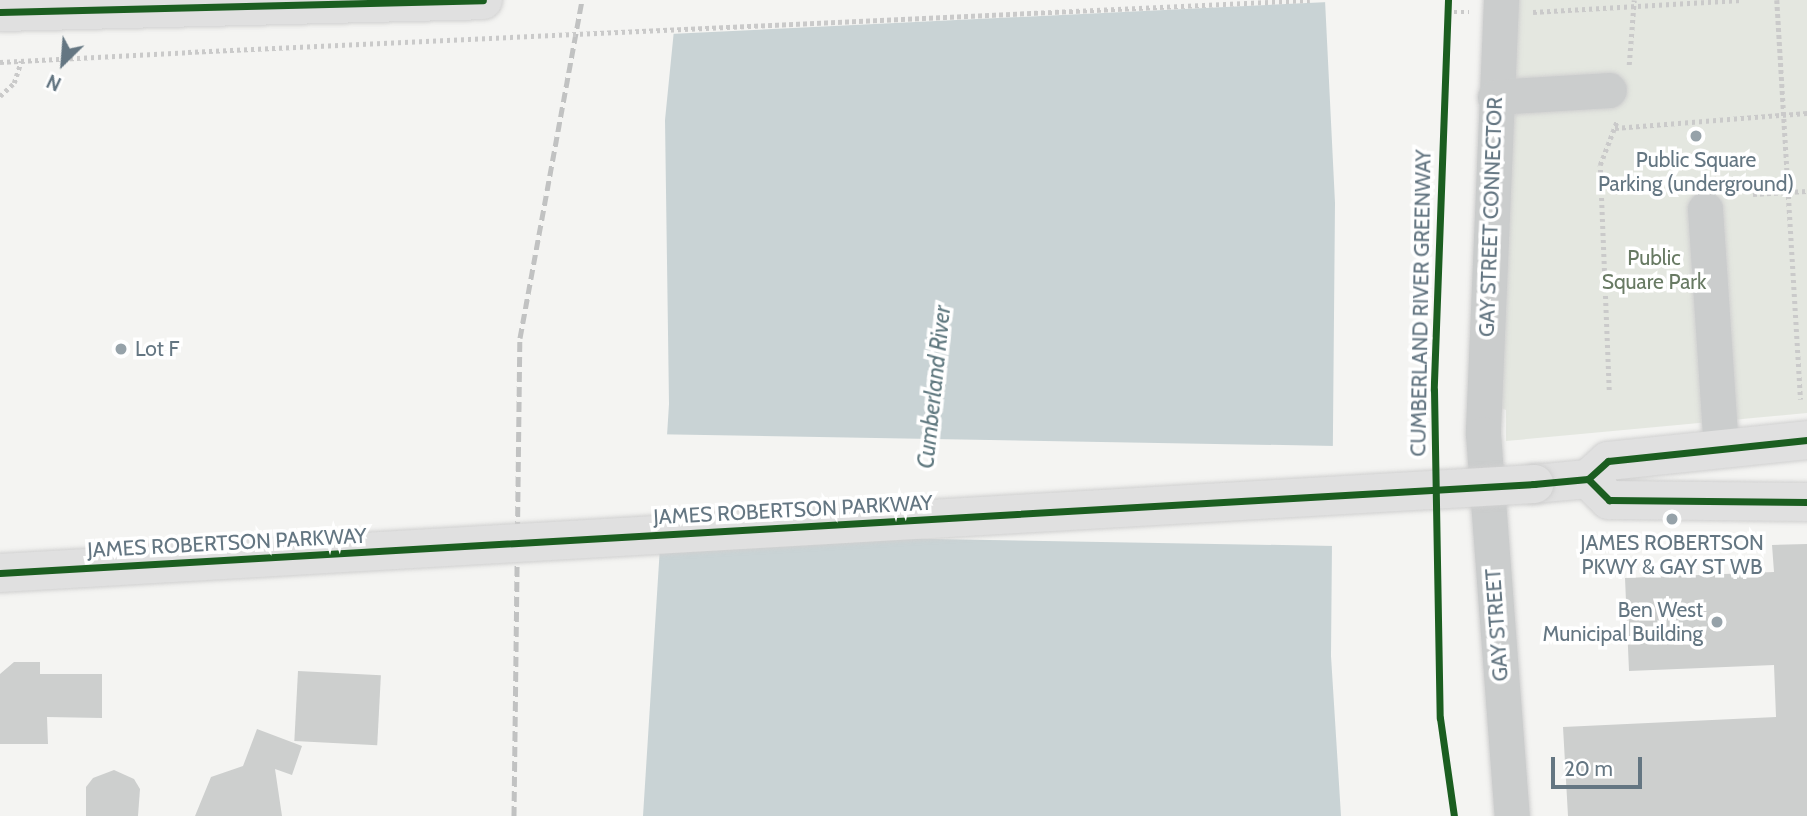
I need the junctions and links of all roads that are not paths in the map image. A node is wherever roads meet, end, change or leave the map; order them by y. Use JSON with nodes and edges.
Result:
{"nodes":[{"id":1,"x":1501,"y":0,"type":"edge"},
{"id":2,"x":467,"y":1,"type":"edge"},
{"id":3,"x":0,"y":12,"type":"edge"},
{"id":4,"x":1618,"y":95,"type":"road end"},
{"id":5,"x":1496,"y":97,"type":"junction"},
{"id":6,"x":1705,"y":209,"type":"dead end"},
{"id":7,"x":1483,"y":434,"type":"joint"},
{"id":8,"x":1807,"y":440,"type":"edge"},
{"id":9,"x":1721,"y":447,"type":"junction"},
{"id":10,"x":1588,"y":479,"type":"junction"},
{"id":11,"x":1807,"y":502,"type":"edge"},
{"id":12,"x":0,"y":573,"type":"edge"},
{"id":13,"x":1512,"y":816,"type":"edge"}],
"edges":[{"from":1,"to":5,"type":"street","name":"GAY STREET CONNECTOR"},
{"from":2,"to":3,"type":"main road"},
{"from":4,"to":5,"type":"street"},
{"from":5,"to":7,"type":"street","name":"GAY STREET CONNECTOR"},
{"from":6,"to":9,"type":"street"},
{"from":7,"to":13,"type":"street","name":"GAY STREET"},
{"from":8,"to":9,"type":"main road","name":"JAMES ROBERTSON PARKWAY"},
{"from":9,"to":10,"type":"main road","name":"JAMES ROBERTSON PARKWAY"},
{"from":10,"to":11,"type":"main road"},
{"from":10,"to":12,"type":"main road","name":"JAMES ROBERTSON PARKWAY","bridge":true}]}
